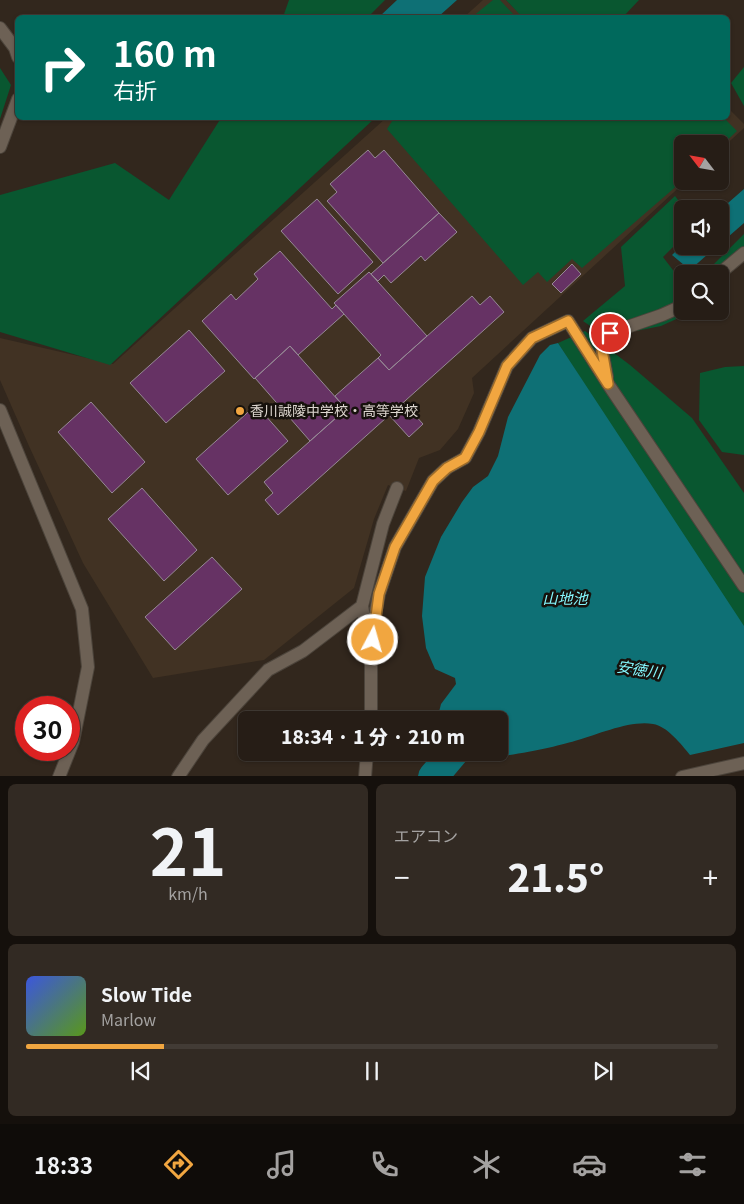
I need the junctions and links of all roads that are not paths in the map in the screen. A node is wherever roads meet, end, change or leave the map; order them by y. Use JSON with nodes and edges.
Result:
{"nodes":[{"id":1,"x":0,"y":28,"type":"edge"},
{"id":2,"x":15,"y":48,"type":"edge"},
{"id":3,"x":15,"y":107,"type":"edge"},
{"id":4,"x":0,"y":147,"type":"edge"},
{"id":5,"x":744,"y":252,"type":"edge"},
{"id":6,"x":729,"y":265,"type":"edge"},
{"id":7,"x":674,"y":310,"type":"edge"},
{"id":8,"x":608,"y":384,"type":"junction"},
{"id":9,"x":0,"y":410,"type":"edge"},
{"id":10,"x":397,"y":488,"type":"dead end"},
{"id":11,"x":744,"y":586,"type":"edge"},
{"id":12,"x":362,"y":606,"type":"junction"},
{"id":13,"x":371,"y":659,"type":"junction"},
{"id":14,"x":371,"y":711,"type":"edge"},
{"id":15,"x":367,"y":761,"type":"edge"},
{"id":16,"x":744,"y":763,"type":"edge"},
{"id":17,"x":59,"y":776,"type":"edge"},
{"id":18,"x":178,"y":776,"type":"edge"},
{"id":19,"x":365,"y":776,"type":"edge"},
{"id":20,"x":682,"y":776,"type":"edge"}],
"edges":[{"from":1,"to":2,"type":"street"},
{"from":3,"to":4,"type":"street"},
{"from":5,"to":6,"type":"street"},
{"from":7,"to":8,"type":"street"},
{"from":8,"to":11,"type":"street"},
{"from":8,"to":13,"type":"street"},
{"from":9,"to":17,"type":"street"},
{"from":10,"to":12,"type":"street"},
{"from":12,"to":13,"type":"street"},
{"from":12,"to":18,"type":"street"},
{"from":13,"to":14,"type":"street"},
{"from":15,"to":19,"type":"street"},
{"from":16,"to":20,"type":"street"}]}
